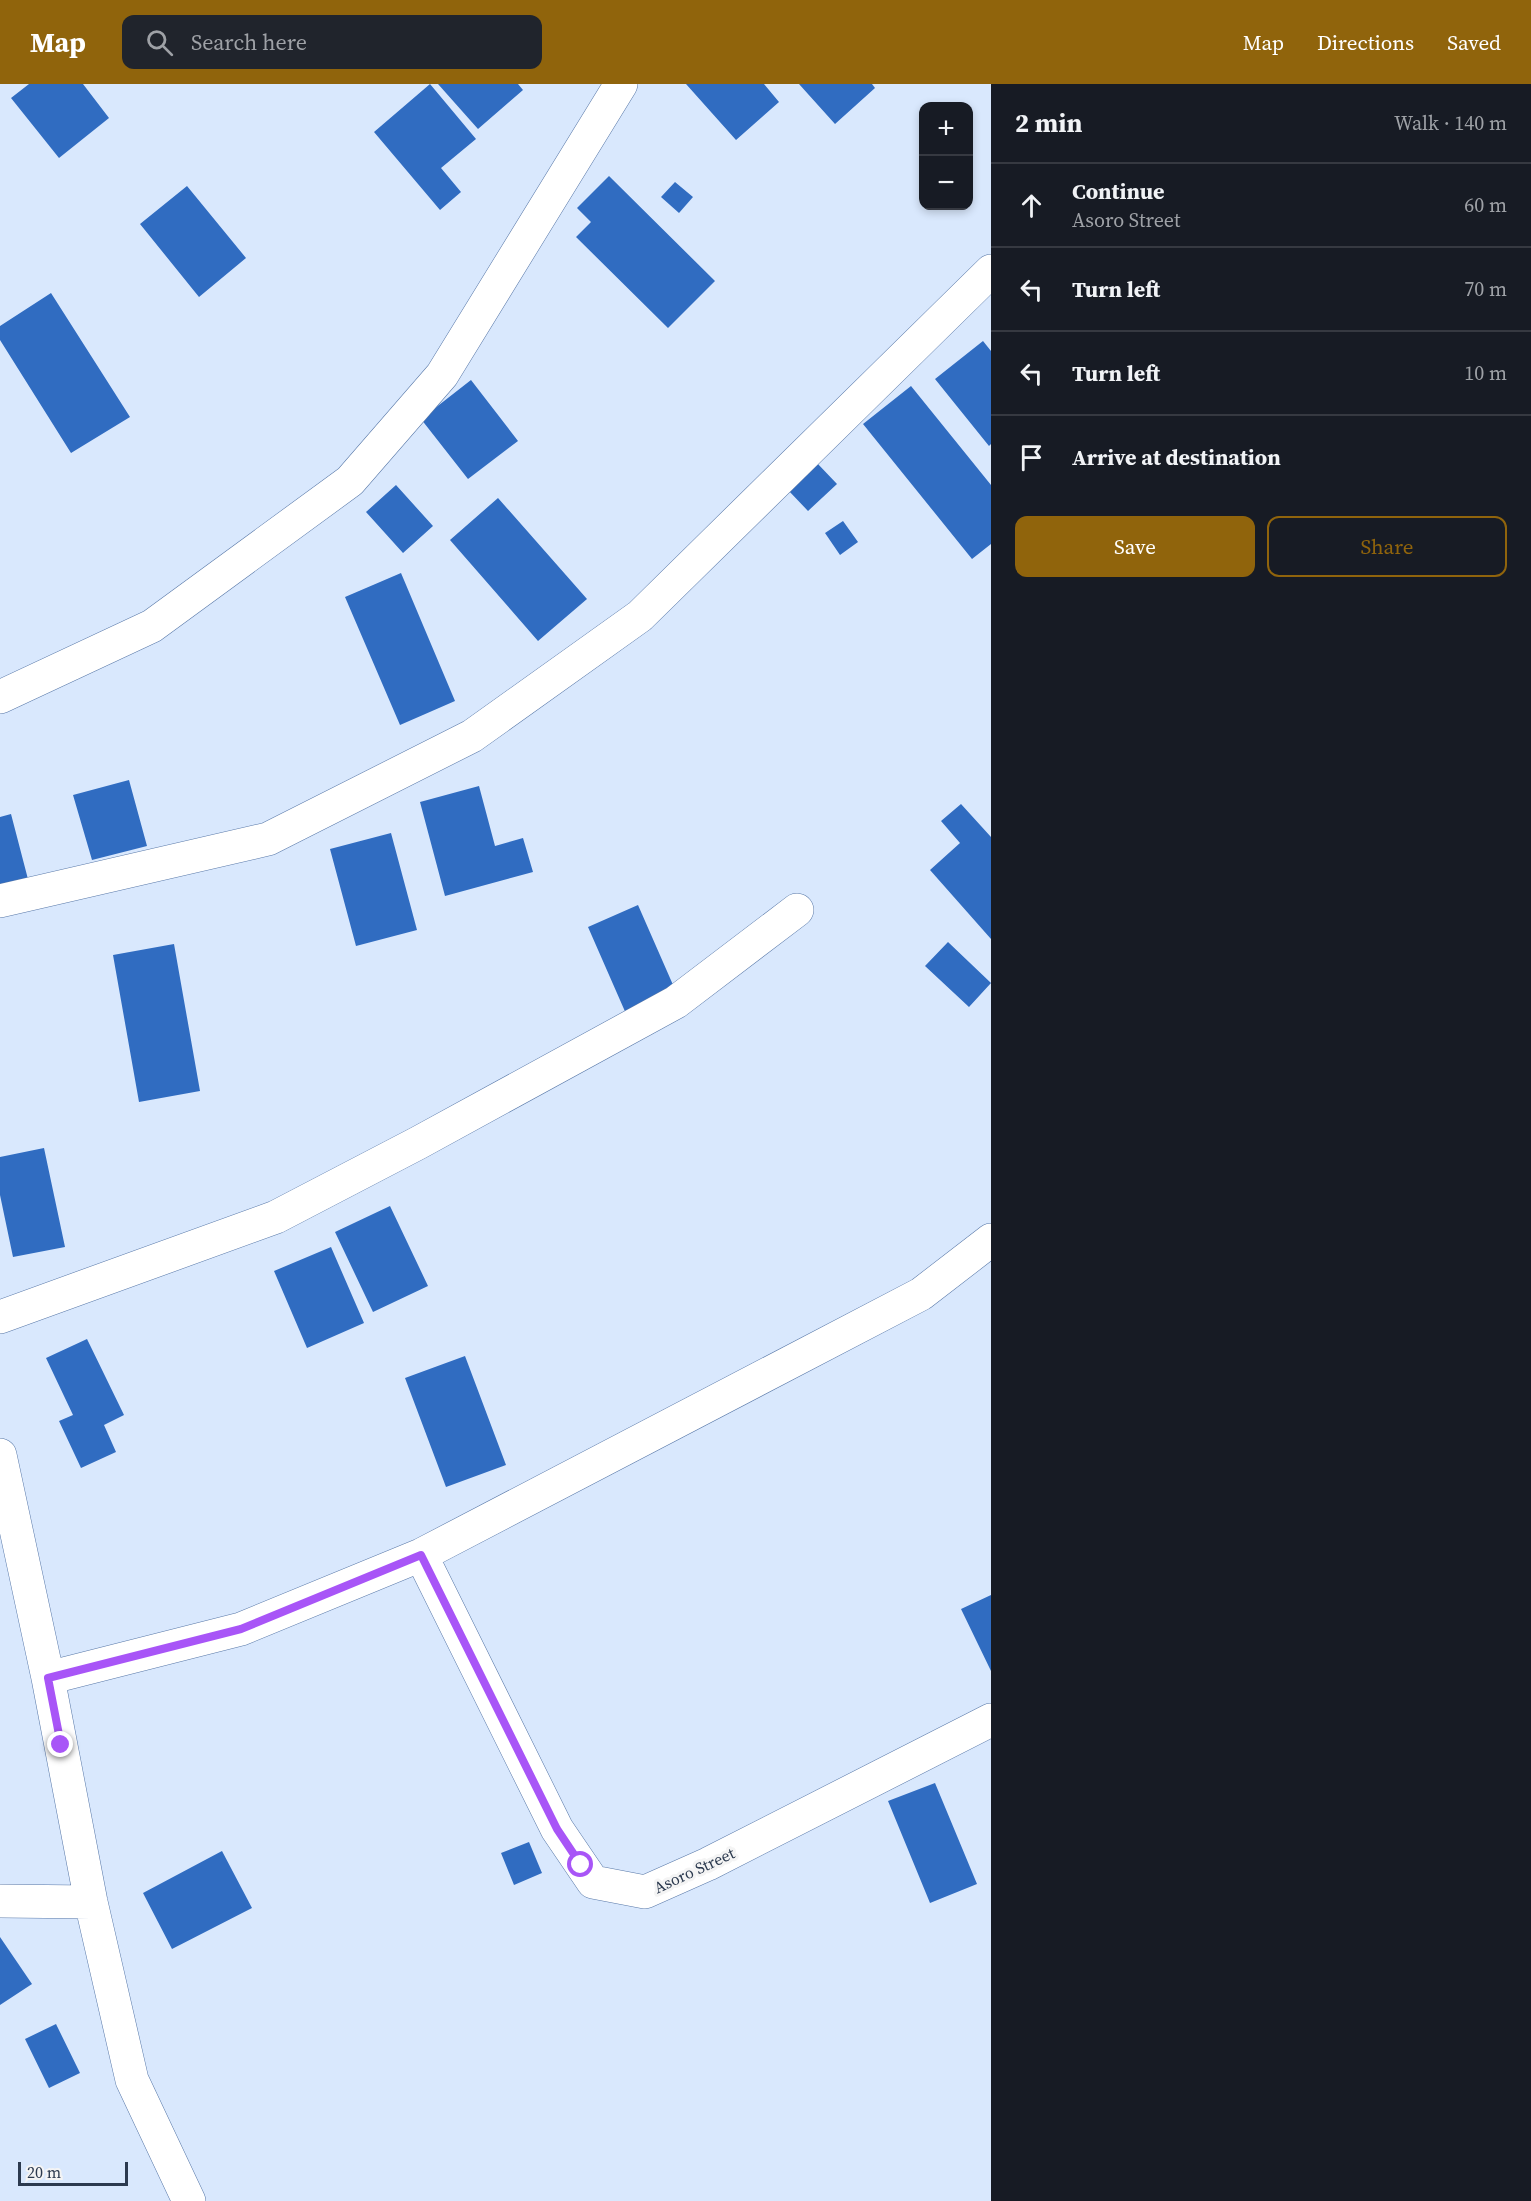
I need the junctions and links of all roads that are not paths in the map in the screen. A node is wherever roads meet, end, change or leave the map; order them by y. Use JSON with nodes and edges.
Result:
{"nodes":[{"id":1,"x":621,"y":84,"type":"edge"},
{"id":2,"x":991,"y":272,"type":"edge"},
{"id":3,"x":0,"y":697,"type":"edge"},
{"id":4,"x":0,"y":901,"type":"edge"},
{"id":5,"x":797,"y":910,"type":"dead end"},
{"id":6,"x":991,"y":1240,"type":"edge"},
{"id":7,"x":0,"y":1317,"type":"edge"},
{"id":8,"x":0,"y":1455,"type":"edge"},
{"id":9,"x":421,"y":1555,"type":"junction"},
{"id":10,"x":48,"y":1678,"type":"junction"},
{"id":11,"x":991,"y":1720,"type":"edge"},
{"id":12,"x":0,"y":1901,"type":"edge"},
{"id":13,"x":91,"y":1902,"type":"junction"},
{"id":14,"x":189,"y":2201,"type":"edge"}],
"edges":[{"from":1,"to":3,"type":"street"},
{"from":2,"to":4,"type":"street"},
{"from":5,"to":7,"type":"street"},
{"from":6,"to":9,"type":"street"},
{"from":8,"to":10,"type":"street"},
{"from":9,"to":10,"type":"street"},
{"from":9,"to":11,"type":"street","name":"Asoro Street"},
{"from":10,"to":13,"type":"street"},
{"from":12,"to":13,"type":"street"},
{"from":13,"to":14,"type":"street"}]}
